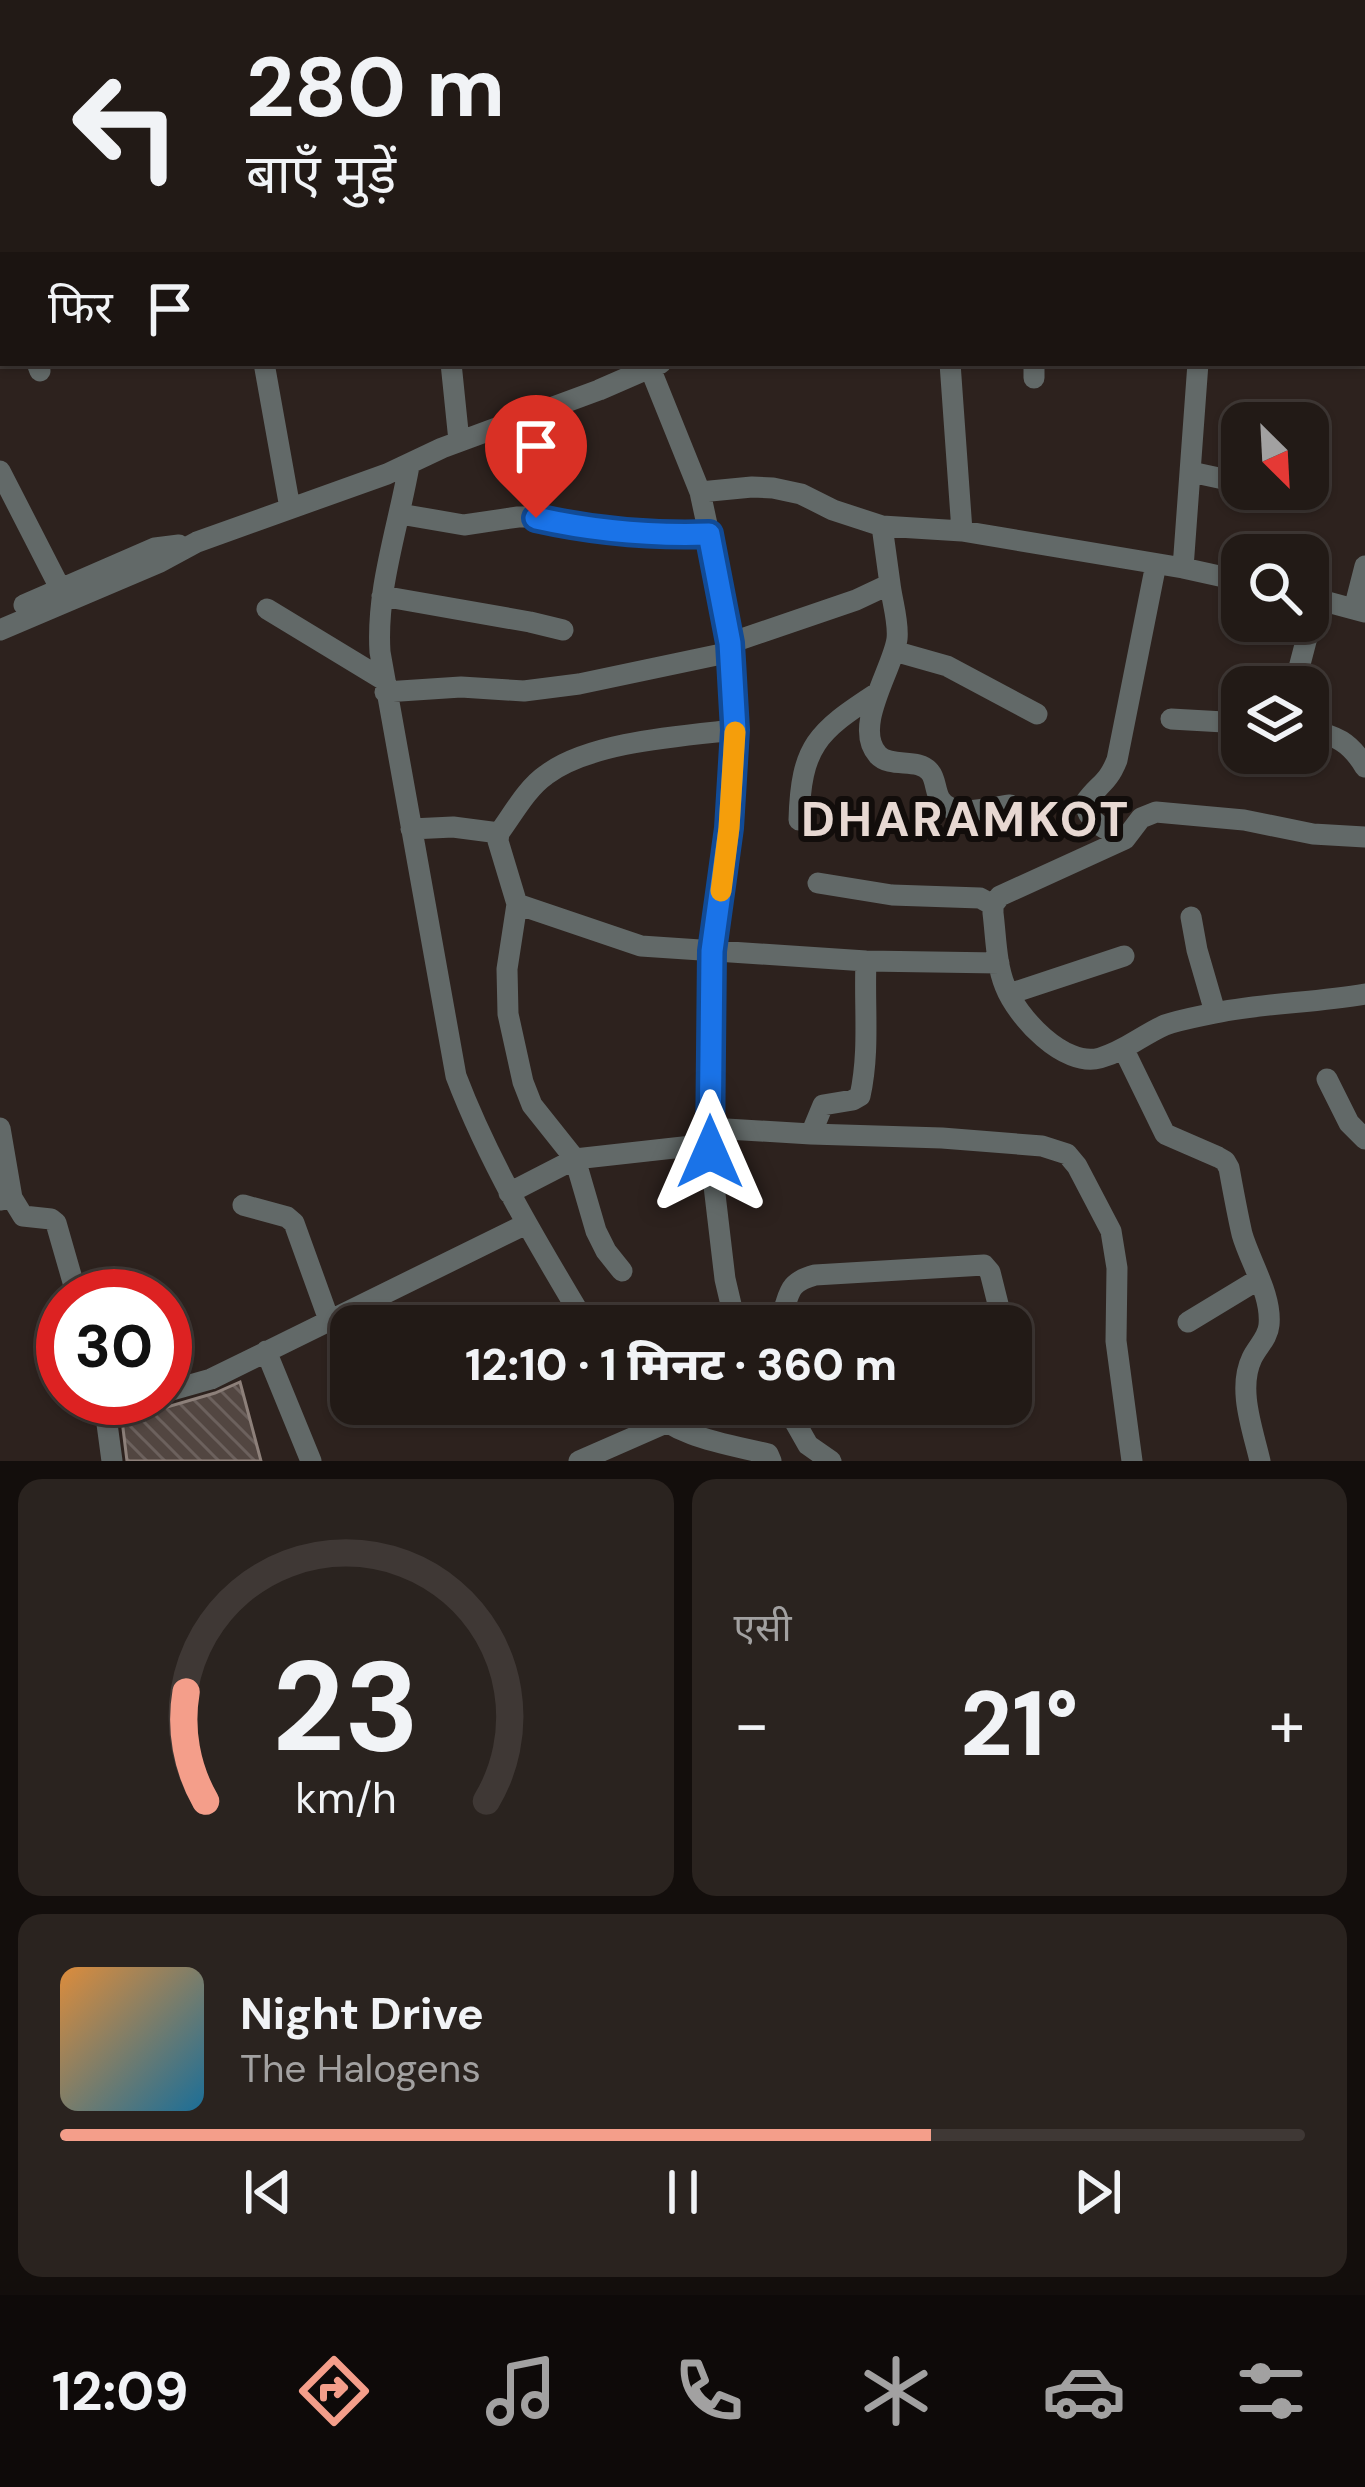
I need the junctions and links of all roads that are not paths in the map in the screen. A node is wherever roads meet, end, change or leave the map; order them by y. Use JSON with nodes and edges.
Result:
{"nodes":[{"id":1,"x":265,"y":366,"type":"edge"},
{"id":2,"x":452,"y":366,"type":"edge"},
{"id":3,"x":650,"y":366,"type":"edge"},
{"id":4,"x":655,"y":366,"type":"edge"},
{"id":5,"x":950,"y":366,"type":"edge"},
{"id":6,"x":1198,"y":366,"type":"edge"},
{"id":7,"x":459,"y":441,"type":"junction"},
{"id":8,"x":409,"y":466,"type":"junction"},
{"id":9,"x":0,"y":470,"type":"edge"},
{"id":10,"x":1191,"y":472,"type":"junction"},
{"id":11,"x":1221,"y":478,"type":"edge"},
{"id":12,"x":700,"y":492,"type":"junction"},
{"id":13,"x":290,"y":508,"type":"junction"},
{"id":14,"x":400,"y":514,"type":"junction"},
{"id":15,"x":883,"y":526,"type":"junction"},
{"id":16,"x":962,"y":531,"type":"junction"},
{"id":17,"x":709,"y":534,"type":"junction"},
{"id":18,"x":197,"y":542,"type":"junction"},
{"id":19,"x":1156,"y":564,"type":"junction"},
{"id":20,"x":1365,"y":566,"type":"edge"},
{"id":21,"x":1183,"y":568,"type":"junction"},
{"id":22,"x":1221,"y":576,"type":"edge"},
{"id":23,"x":890,"y":584,"type":"junction"},
{"id":24,"x":60,"y":588,"type":"junction"},
{"id":25,"x":382,"y":596,"type":"junction"},
{"id":26,"x":1329,"y":603,"type":"edge"},
{"id":27,"x":267,"y":609,"type":"dead end"},
{"id":28,"x":1360,"y":611,"type":"edge"},
{"id":29,"x":0,"y":615,"type":"edge"},
{"id":30,"x":0,"y":630,"type":"edge"},
{"id":31,"x":563,"y":631,"type":"dead end"},
{"id":32,"x":730,"y":647,"type":"junction"},
{"id":33,"x":894,"y":651,"type":"junction"},
{"id":34,"x":384,"y":686,"type":"junction"},
{"id":35,"x":877,"y":693,"type":"junction"},
{"id":36,"x":1037,"y":714,"type":"dead end"},
{"id":37,"x":1172,"y":719,"type":"dead end"},
{"id":38,"x":1221,"y":722,"type":"edge"},
{"id":39,"x":735,"y":730,"type":"junction"},
{"id":40,"x":1329,"y":733,"type":"edge"},
{"id":41,"x":1365,"y":766,"type":"edge"},
{"id":42,"x":1010,"y":805,"type":"dead end"},
{"id":43,"x":799,"y":820,"type":"dead end"},
{"id":44,"x":411,"y":829,"type":"junction"},
{"id":45,"x":499,"y":833,"type":"junction"},
{"id":46,"x":1365,"y":837,"type":"edge"},
{"id":47,"x":1125,"y":839,"type":"junction"},
{"id":48,"x":818,"y":883,"type":"dead end"},
{"id":49,"x":517,"y":904,"type":"junction"},
{"id":50,"x":993,"y":905,"type":"junction"},
{"id":51,"x":1191,"y":917,"type":"dead end"},
{"id":52,"x":712,"y":951,"type":"junction"},
{"id":53,"x":1124,"y":956,"type":"dead end"},
{"id":54,"x":866,"y":961,"type":"junction"},
{"id":55,"x":999,"y":963,"type":"junction"},
{"id":56,"x":1009,"y":994,"type":"junction"},
{"id":57,"x":1365,"y":994,"type":"edge"},
{"id":58,"x":1215,"y":1012,"type":"junction"},
{"id":59,"x":1124,"y":1050,"type":"junction"},
{"id":60,"x":1327,"y":1079,"type":"dead end"},
{"id":61,"x":0,"y":1128,"type":"edge"},
{"id":62,"x":811,"y":1134,"type":"junction"},
{"id":63,"x":710,"y":1136,"type":"junction"},
{"id":64,"x":1365,"y":1139,"type":"edge"},
{"id":65,"x":575,"y":1159,"type":"junction"},
{"id":66,"x":509,"y":1193,"type":"junction"},
{"id":67,"x":6,"y":1199,"type":"edge"},
{"id":68,"x":243,"y":1204,"type":"dead end"},
{"id":69,"x":526,"y":1223,"type":"junction"},
{"id":70,"x":70,"y":1269,"type":"edge"},
{"id":71,"x":622,"y":1271,"type":"dead end"},
{"id":72,"x":1259,"y":1279,"type":"junction"},
{"id":73,"x":574,"y":1305,"type":"edge"},
{"id":74,"x":731,"y":1305,"type":"edge"},
{"id":75,"x":786,"y":1305,"type":"edge"},
{"id":76,"x":998,"y":1305,"type":"edge"},
{"id":77,"x":329,"y":1321,"type":"junction"},
{"id":78,"x":1188,"y":1322,"type":"dead end"},
{"id":79,"x":266,"y":1351,"type":"junction"},
{"id":80,"x":192,"y":1384,"type":"edge"},
{"id":81,"x":107,"y":1425,"type":"edge"},
{"id":82,"x":664,"y":1425,"type":"edge"},
{"id":83,"x":669,"y":1425,"type":"edge"},
{"id":84,"x":764,"y":1425,"type":"edge"},
{"id":85,"x":797,"y":1425,"type":"edge"},
{"id":86,"x":770,"y":1457,"type":"edge"},
{"id":87,"x":112,"y":1461,"type":"edge"},
{"id":88,"x":311,"y":1461,"type":"edge"},
{"id":89,"x":579,"y":1461,"type":"edge"},
{"id":90,"x":831,"y":1461,"type":"edge"},
{"id":91,"x":1132,"y":1461,"type":"edge"},
{"id":92,"x":1260,"y":1461,"type":"edge"}],
"edges":[{"from":1,"to":13,"type":"street"},
{"from":2,"to":7,"type":"street"},
{"from":3,"to":7,"type":"street"},
{"from":4,"to":12,"type":"street"},
{"from":5,"to":16,"type":"street"},
{"from":6,"to":10,"type":"street"},
{"from":7,"to":8,"type":"street"},
{"from":8,"to":13,"type":"street"},
{"from":8,"to":14,"type":"street"},
{"from":9,"to":24,"type":"street"},
{"from":10,"to":11,"type":"street"},
{"from":10,"to":21,"type":"street"},
{"from":12,"to":15,"type":"street"},
{"from":12,"to":17,"type":"street"},
{"from":13,"to":18,"type":"street"},
{"from":14,"to":17,"type":"street"},
{"from":14,"to":25,"type":"street"},
{"from":15,"to":16,"type":"street"},
{"from":15,"to":23,"type":"street"},
{"from":16,"to":19,"type":"street"},
{"from":17,"to":32,"type":"street"},
{"from":18,"to":24,"type":"street"},
{"from":18,"to":30,"type":"street"},
{"from":19,"to":21,"type":"street"},
{"from":19,"to":47,"type":"street"},
{"from":20,"to":28,"type":"street"},
{"from":21,"to":22,"type":"street"},
{"from":23,"to":32,"type":"street"},
{"from":23,"to":33,"type":"street"},
{"from":24,"to":29,"type":"street"},
{"from":25,"to":31,"type":"street"},
{"from":25,"to":34,"type":"street"},
{"from":26,"to":28,"type":"street"},
{"from":27,"to":34,"type":"street"},
{"from":32,"to":34,"type":"street"},
{"from":32,"to":39,"type":"street"},
{"from":33,"to":35,"type":"street"},
{"from":33,"to":36,"type":"street"},
{"from":34,"to":44,"type":"street"},
{"from":35,"to":42,"type":"street"},
{"from":35,"to":43,"type":"street"},
{"from":37,"to":38,"type":"street"},
{"from":39,"to":45,"type":"street"},
{"from":39,"to":52,"type":"street"},
{"from":40,"to":41,"type":"street"},
{"from":44,"to":45,"type":"street"},
{"from":44,"to":66,"type":"street"},
{"from":45,"to":49,"type":"street"},
{"from":46,"to":47,"type":"street"},
{"from":47,"to":50,"type":"street"},
{"from":48,"to":50,"type":"street"},
{"from":49,"to":52,"type":"street"},
{"from":49,"to":65,"type":"street"},
{"from":50,"to":55,"type":"street"},
{"from":51,"to":58,"type":"street"},
{"from":52,"to":54,"type":"street"},
{"from":52,"to":63,"type":"street"},
{"from":53,"to":56,"type":"street"},
{"from":54,"to":55,"type":"street"},
{"from":54,"to":62,"type":"street"},
{"from":55,"to":56,"type":"street"},
{"from":56,"to":59,"type":"street"},
{"from":57,"to":58,"type":"street"},
{"from":58,"to":59,"type":"street"},
{"from":59,"to":72,"type":"street"},
{"from":60,"to":64,"type":"street"},
{"from":61,"to":67,"type":"street"},
{"from":62,"to":63,"type":"street"},
{"from":62,"to":91,"type":"street"},
{"from":63,"to":65,"type":"street"},
{"from":63,"to":74,"type":"street"},
{"from":65,"to":66,"type":"street"},
{"from":65,"to":71,"type":"street"},
{"from":66,"to":69,"type":"street"},
{"from":67,"to":70,"type":"street"},
{"from":68,"to":77,"type":"street"},
{"from":69,"to":73,"type":"street"},
{"from":69,"to":77,"type":"street"},
{"from":72,"to":78,"type":"street"},
{"from":72,"to":92,"type":"street"},
{"from":75,"to":76,"type":"street"},
{"from":77,"to":79,"type":"street"},
{"from":79,"to":80,"type":"street"},
{"from":79,"to":88,"type":"street"},
{"from":81,"to":87,"type":"street"},
{"from":82,"to":89,"type":"street"},
{"from":83,"to":86,"type":"street"},
{"from":84,"to":86,"type":"street"},
{"from":85,"to":90,"type":"street"}]}
